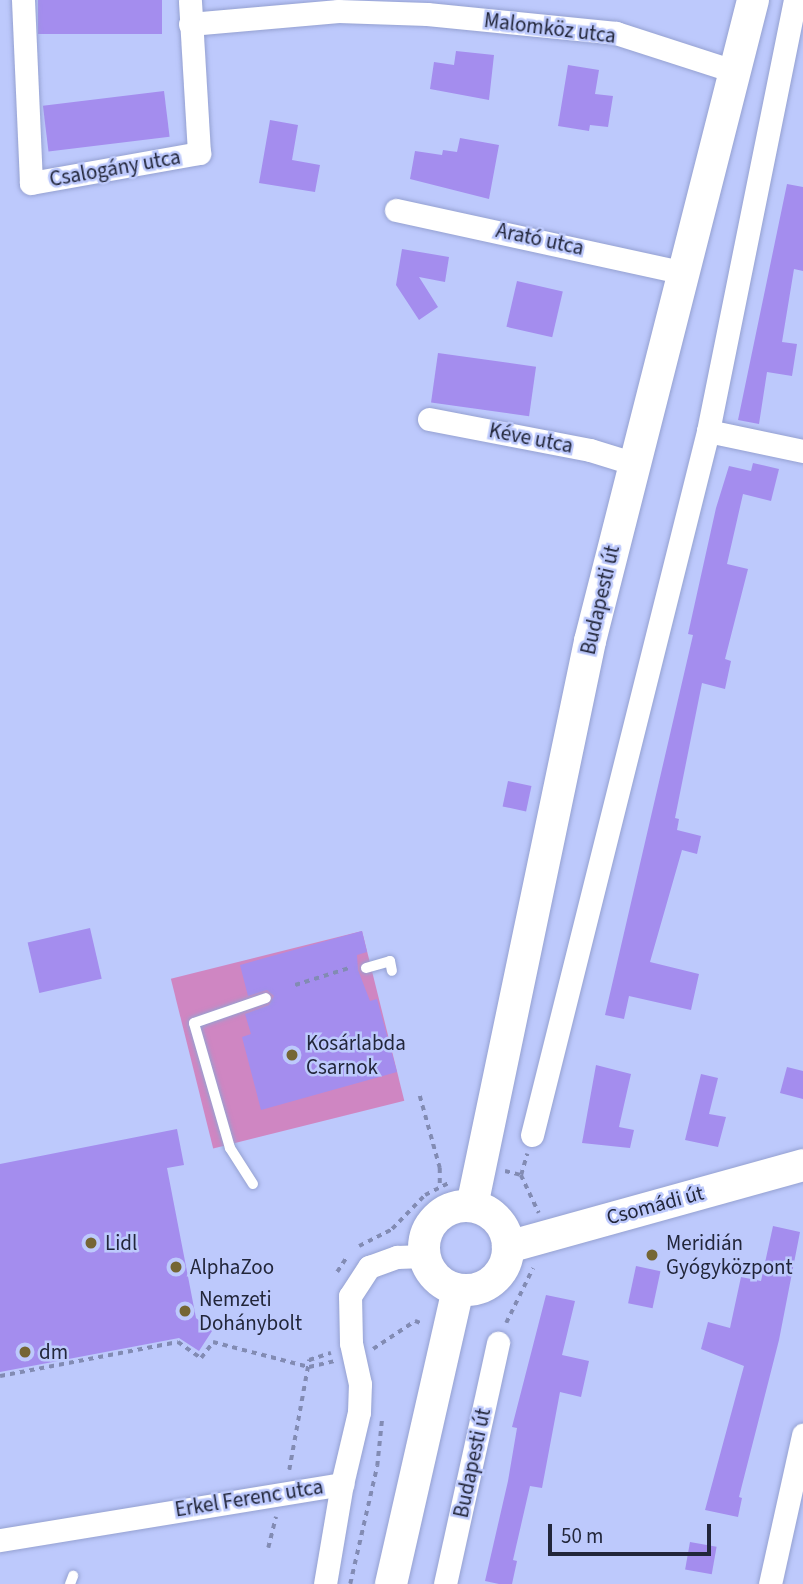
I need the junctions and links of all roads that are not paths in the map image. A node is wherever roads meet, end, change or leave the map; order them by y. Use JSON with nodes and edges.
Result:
{"nodes":[{"id":1,"x":23,"y":0,"type":"edge"},
{"id":2,"x":190,"y":0,"type":"edge"},
{"id":3,"x":753,"y":0,"type":"edge"},
{"id":4,"x":795,"y":0,"type":"edge"},
{"id":5,"x":190,"y":24,"type":"junction"},
{"id":6,"x":737,"y":72,"type":"junction"},
{"id":7,"x":396,"y":210,"type":"dead end"},
{"id":8,"x":684,"y":273,"type":"junction"},
{"id":9,"x":429,"y":419,"type":"dead end"},
{"id":10,"x":708,"y":431,"type":"junction"},
{"id":11,"x":803,"y":451,"type":"edge"},
{"id":12,"x":632,"y":463,"type":"junction"},
{"id":13,"x":362,"y":967,"type":"road end"},
{"id":14,"x":392,"y":971,"type":"dead end"},
{"id":15,"x":265,"y":998,"type":"dead end"},
{"id":16,"x":532,"y":1135,"type":"dead end"},
{"id":17,"x":803,"y":1164,"type":"edge"},
{"id":18,"x":253,"y":1184,"type":"dead end"},
{"id":19,"x":472,"y":1206,"type":"junction"},
{"id":20,"x":508,"y":1247,"type":"junction"},
{"id":21,"x":424,"y":1256,"type":"junction"},
{"id":22,"x":458,"y":1290,"type":"junction"},
{"id":23,"x":498,"y":1343,"type":"road end"},
{"id":24,"x":803,"y":1435,"type":"edge"},
{"id":25,"x":342,"y":1485,"type":"junction"},
{"id":26,"x":793,"y":1526,"type":"edge"},
{"id":27,"x":0,"y":1540,"type":"edge"},
{"id":28,"x":326,"y":1584,"type":"edge"},
{"id":29,"x":391,"y":1584,"type":"edge"},
{"id":30,"x":445,"y":1584,"type":"edge"},
{"id":31,"x":770,"y":1584,"type":"edge"}],
"edges":[{"from":1,"to":5,"type":"street","name":"Csalogány utca"},
{"from":2,"to":5,"type":"street"},
{"from":3,"to":6,"type":"street","name":"Budapesti út"},
{"from":4,"to":10,"type":"street"},
{"from":5,"to":6,"type":"street","name":"Malomköz utca"},
{"from":6,"to":8,"type":"street","name":"Budapesti út"},
{"from":7,"to":8,"type":"street","name":"Arató utca"},
{"from":8,"to":12,"type":"street","name":"Budapesti út"},
{"from":9,"to":12,"type":"street","name":"Kéve utca"},
{"from":10,"to":11,"type":"street"},
{"from":10,"to":16,"type":"street"},
{"from":12,"to":19,"type":"street","name":"Budapesti út"},
{"from":13,"to":14,"type":"lane"},
{"from":15,"to":18,"type":"lane"},
{"from":17,"to":20,"type":"street","name":"Csomádi út"},
{"from":19,"to":20,"type":"street"},
{"from":19,"to":21,"type":"street"},
{"from":20,"to":22,"type":"street"},
{"from":21,"to":22,"type":"street"},
{"from":21,"to":25,"type":"street","name":"Erkel Ferenc utca"},
{"from":22,"to":29,"type":"street"},
{"from":23,"to":30,"type":"street","name":"Budapesti út"},
{"from":24,"to":26,"type":"street"},
{"from":25,"to":27,"type":"street","name":"Erkel Ferenc utca"},
{"from":25,"to":28,"type":"street"},
{"from":26,"to":31,"type":"street"}]}
